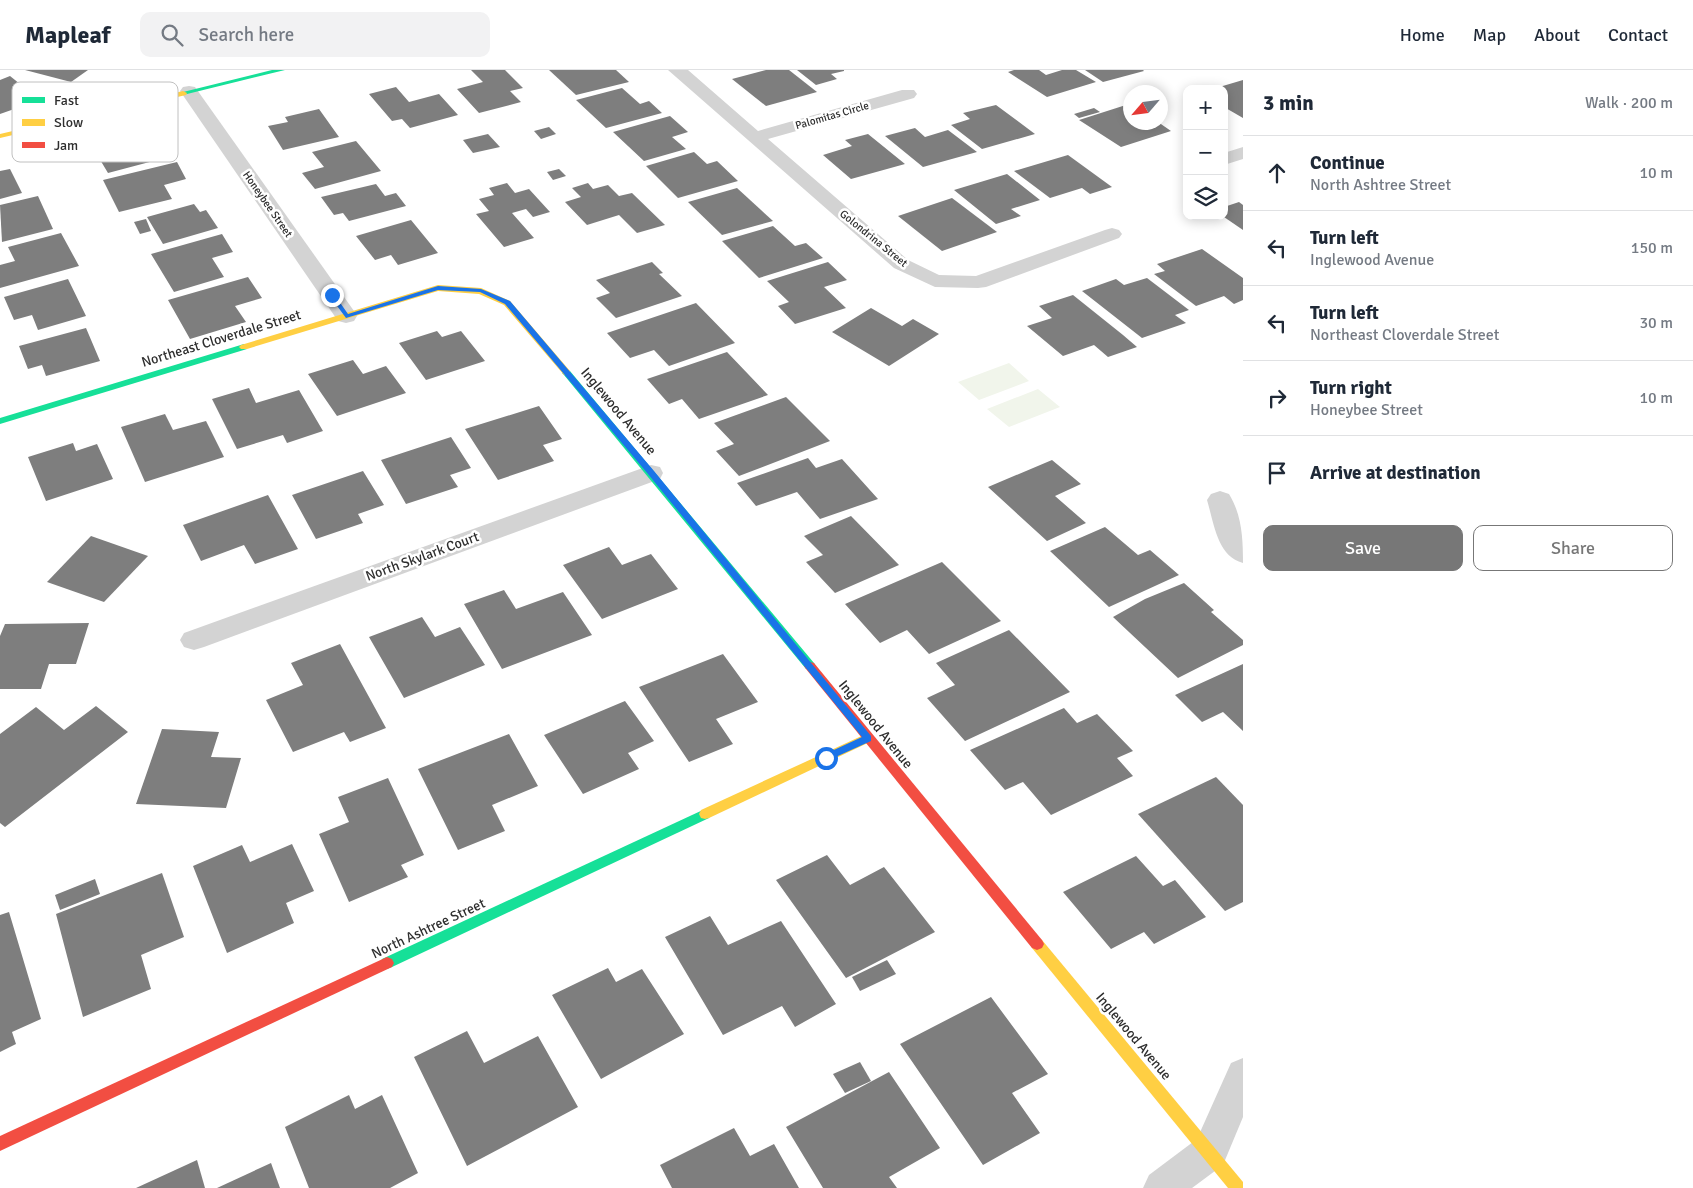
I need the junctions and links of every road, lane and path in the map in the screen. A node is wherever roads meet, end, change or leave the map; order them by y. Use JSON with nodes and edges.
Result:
{"nodes":[{"id":1,"x":281,"y":70,"type":"edge"},
{"id":2,"x":677,"y":70,"type":"edge"},
{"id":3,"x":190,"y":91,"type":"junction"},
{"id":4,"x":178,"y":94,"type":"edge"},
{"id":5,"x":908,"y":94,"type":"dead end"},
{"id":6,"x":756,"y":137,"type":"junction"},
{"id":7,"x":1243,"y":153,"type":"edge"},
{"id":8,"x":1228,"y":158,"type":"edge"},
{"id":9,"x":1112,"y":234,"type":"dead end"},
{"id":10,"x":481,"y":290,"type":"joint"},
{"id":11,"x":346,"y":316,"type":"junction"},
{"id":12,"x":0,"y":421,"type":"edge"},
{"id":13,"x":651,"y":472,"type":"junction"},
{"id":14,"x":1220,"y":500,"type":"dead end"},
{"id":15,"x":1243,"y":554,"type":"edge"},
{"id":16,"x":194,"y":640,"type":"dead end"},
{"id":17,"x":868,"y":738,"type":"junction"},
{"id":18,"x":1243,"y":1075,"type":"edge"},
{"id":19,"x":0,"y":1144,"type":"edge"},
{"id":20,"x":1210,"y":1152,"type":"junction"},
{"id":21,"x":1162,"y":1188,"type":"edge"},
{"id":22,"x":1238,"y":1188,"type":"edge"}],
"edges":[{"from":1,"to":3,"type":"street"},
{"from":2,"to":6,"type":"street","name":"Golondrina Street"},
{"from":3,"to":4,"type":"street"},
{"from":3,"to":11,"type":"street","name":"Honeybee Street"},
{"from":5,"to":6,"type":"street","name":"Palomitas Circle"},
{"from":6,"to":9,"type":"street","name":"Golondrina Street"},
{"from":7,"to":8,"type":"street"},
{"from":10,"to":11,"type":"street","name":"Northeast Cloverdale Street"},
{"from":10,"to":13,"type":"street","name":"Inglewood Avenue"},
{"from":11,"to":12,"type":"street","name":"Northeast Cloverdale Street"},
{"from":13,"to":16,"type":"street","name":"North Skylark Court"},
{"from":13,"to":17,"type":"street","name":"Inglewood Avenue"},
{"from":14,"to":15,"type":"street"},
{"from":17,"to":19,"type":"street","name":"North Ashtree Street"},
{"from":17,"to":20,"type":"street","name":"Inglewood Avenue"},
{"from":18,"to":20,"type":"street"},
{"from":20,"to":21,"type":"street"},
{"from":20,"to":22,"type":"street","name":"Inglewood Avenue"}]}
